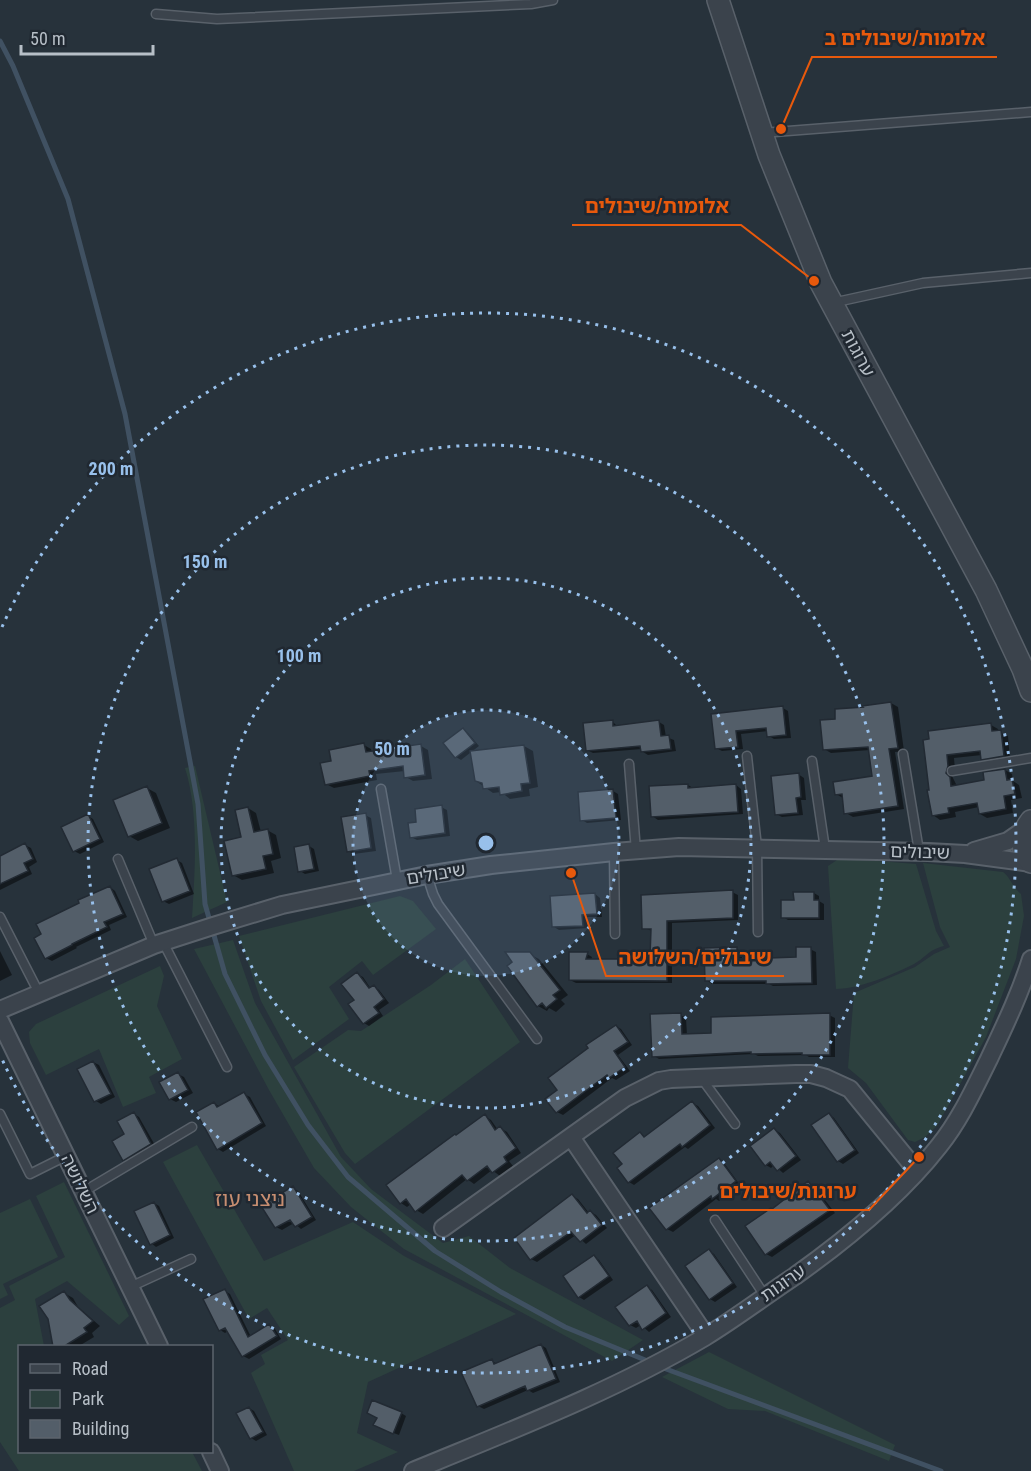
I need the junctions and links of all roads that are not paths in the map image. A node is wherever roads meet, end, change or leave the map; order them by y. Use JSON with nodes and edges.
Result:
{"nodes":[{"id":1,"x":554,"y":0,"type":"edge"},
{"id":2,"x":718,"y":0,"type":"edge"},
{"id":3,"x":156,"y":14,"type":"dead end"},
{"id":4,"x":1031,"y":112,"type":"edge"},
{"id":5,"x":761,"y":133,"type":"junction"},
{"id":6,"x":1031,"y":273,"type":"edge"},
{"id":7,"x":831,"y":303,"type":"junction"},
{"id":8,"x":1031,"y":691,"type":"edge"},
{"id":9,"x":903,"y":754,"type":"dead end"},
{"id":10,"x":747,"y":756,"type":"dead end"},
{"id":11,"x":1031,"y":758,"type":"edge"},
{"id":12,"x":812,"y":761,"type":"dead end"},
{"id":13,"x":629,"y":764,"type":"dead end"},
{"id":14,"x":951,"y":771,"type":"dead end"},
{"id":15,"x":381,"y":789,"type":"dead end"},
{"id":16,"x":1028,"y":825,"type":"edge"},
{"id":17,"x":757,"y":847,"type":"junction"},
{"id":18,"x":825,"y":849,"type":"junction"},
{"id":19,"x":636,"y":850,"type":"junction"},
{"id":20,"x":919,"y":851,"type":"junction"},
{"id":21,"x":614,"y":852,"type":"junction"},
{"id":22,"x":964,"y":854,"type":"junction"},
{"id":23,"x":118,"y":859,"type":"dead end"},
{"id":24,"x":1031,"y":863,"type":"edge"},
{"id":25,"x":427,"y":875,"type":"junction"},
{"id":26,"x":397,"y":880,"type":"junction"},
{"id":27,"x":0,"y":917,"type":"edge"},
{"id":28,"x":758,"y":932,"type":"dead end"},
{"id":29,"x":615,"y":934,"type":"dead end"},
{"id":30,"x":158,"y":944,"type":"junction"},
{"id":31,"x":1031,"y":959,"type":"edge"},
{"id":32,"x":39,"y":993,"type":"junction"},
{"id":33,"x":0,"y":1010,"type":"edge"},
{"id":34,"x":0,"y":1021,"type":"edge"},
{"id":35,"x":537,"y":1039,"type":"dead end"},
{"id":36,"x":227,"y":1067,"type":"dead end"},
{"id":37,"x":701,"y":1077,"type":"junction"},
{"id":38,"x":0,"y":1114,"type":"edge"},
{"id":39,"x":735,"y":1124,"type":"dead end"},
{"id":40,"x":192,"y":1126,"type":"dead end"},
{"id":41,"x":571,"y":1137,"type":"junction"},
{"id":42,"x":66,"y":1156,"type":"junction"},
{"id":43,"x":917,"y":1171,"type":"junction"},
{"id":44,"x":83,"y":1192,"type":"junction"},
{"id":45,"x":715,"y":1220,"type":"dead end"},
{"id":46,"x":443,"y":1228,"type":"dead end"},
{"id":47,"x":191,"y":1259,"type":"dead end"},
{"id":48,"x":130,"y":1287,"type":"junction"},
{"id":49,"x":765,"y":1296,"type":"junction"},
{"id":50,"x":706,"y":1336,"type":"junction"},
{"id":51,"x":158,"y":1345,"type":"edge"},
{"id":52,"x":211,"y":1453,"type":"edge"},
{"id":53,"x":220,"y":1471,"type":"edge"},
{"id":54,"x":413,"y":1471,"type":"edge"}],
"edges":[{"from":1,"to":3,"type":"lane"},
{"from":2,"to":5,"type":"street","name":"ערוגות"},
{"from":4,"to":5,"type":"lane"},
{"from":5,"to":7,"type":"street","name":"ערוגות"},
{"from":6,"to":7,"type":"lane"},
{"from":7,"to":8,"type":"street","name":"ערוגות"},
{"from":9,"to":20,"type":"lane"},
{"from":10,"to":17,"type":"lane"},
{"from":11,"to":14,"type":"lane"},
{"from":12,"to":18,"type":"lane"},
{"from":13,"to":19,"type":"lane"},
{"from":15,"to":26,"type":"lane"},
{"from":16,"to":22,"type":"street","name":"שיבולים"},
{"from":16,"to":24,"type":"street"},
{"from":17,"to":18,"type":"street","name":"שיבולים"},
{"from":17,"to":19,"type":"street","name":"שיבולים"},
{"from":17,"to":28,"type":"lane"},
{"from":18,"to":20,"type":"street","name":"שיבולים"},
{"from":19,"to":21,"type":"street","name":"שיבולים"},
{"from":20,"to":22,"type":"street","name":"שיבולים"},
{"from":21,"to":25,"type":"street","name":"שיבולים"},
{"from":21,"to":29,"type":"lane"},
{"from":22,"to":24,"type":"street","name":"שיבולים"},
{"from":23,"to":30,"type":"lane"},
{"from":25,"to":26,"type":"street","name":"שיבולים"},
{"from":25,"to":35,"type":"lane"},
{"from":26,"to":30,"type":"street","name":"שיבולים"},
{"from":27,"to":32,"type":"lane"},
{"from":30,"to":32,"type":"street","name":"שיבולים"},
{"from":30,"to":36,"type":"lane"},
{"from":31,"to":43,"type":"street","name":"ערוגות"},
{"from":32,"to":33,"type":"street","name":"שיבולים"},
{"from":34,"to":42,"type":"street","name":"השלושה"},
{"from":37,"to":39,"type":"lane"},
{"from":37,"to":41,"type":"street"},
{"from":37,"to":43,"type":"street"},
{"from":38,"to":42,"type":"lane"},
{"from":40,"to":44,"type":"lane"},
{"from":41,"to":46,"type":"street"},
{"from":41,"to":50,"type":"street"},
{"from":42,"to":44,"type":"street","name":"השלושה"},
{"from":43,"to":49,"type":"street","name":"ערוגות"},
{"from":44,"to":48,"type":"street","name":"השלושה"},
{"from":45,"to":49,"type":"lane"},
{"from":47,"to":48,"type":"lane"},
{"from":48,"to":51,"type":"street","name":"השלושה"},
{"from":49,"to":50,"type":"street","name":"ערוגות"},
{"from":50,"to":54,"type":"street","name":"ערוגות"},
{"from":52,"to":53,"type":"street"}]}
